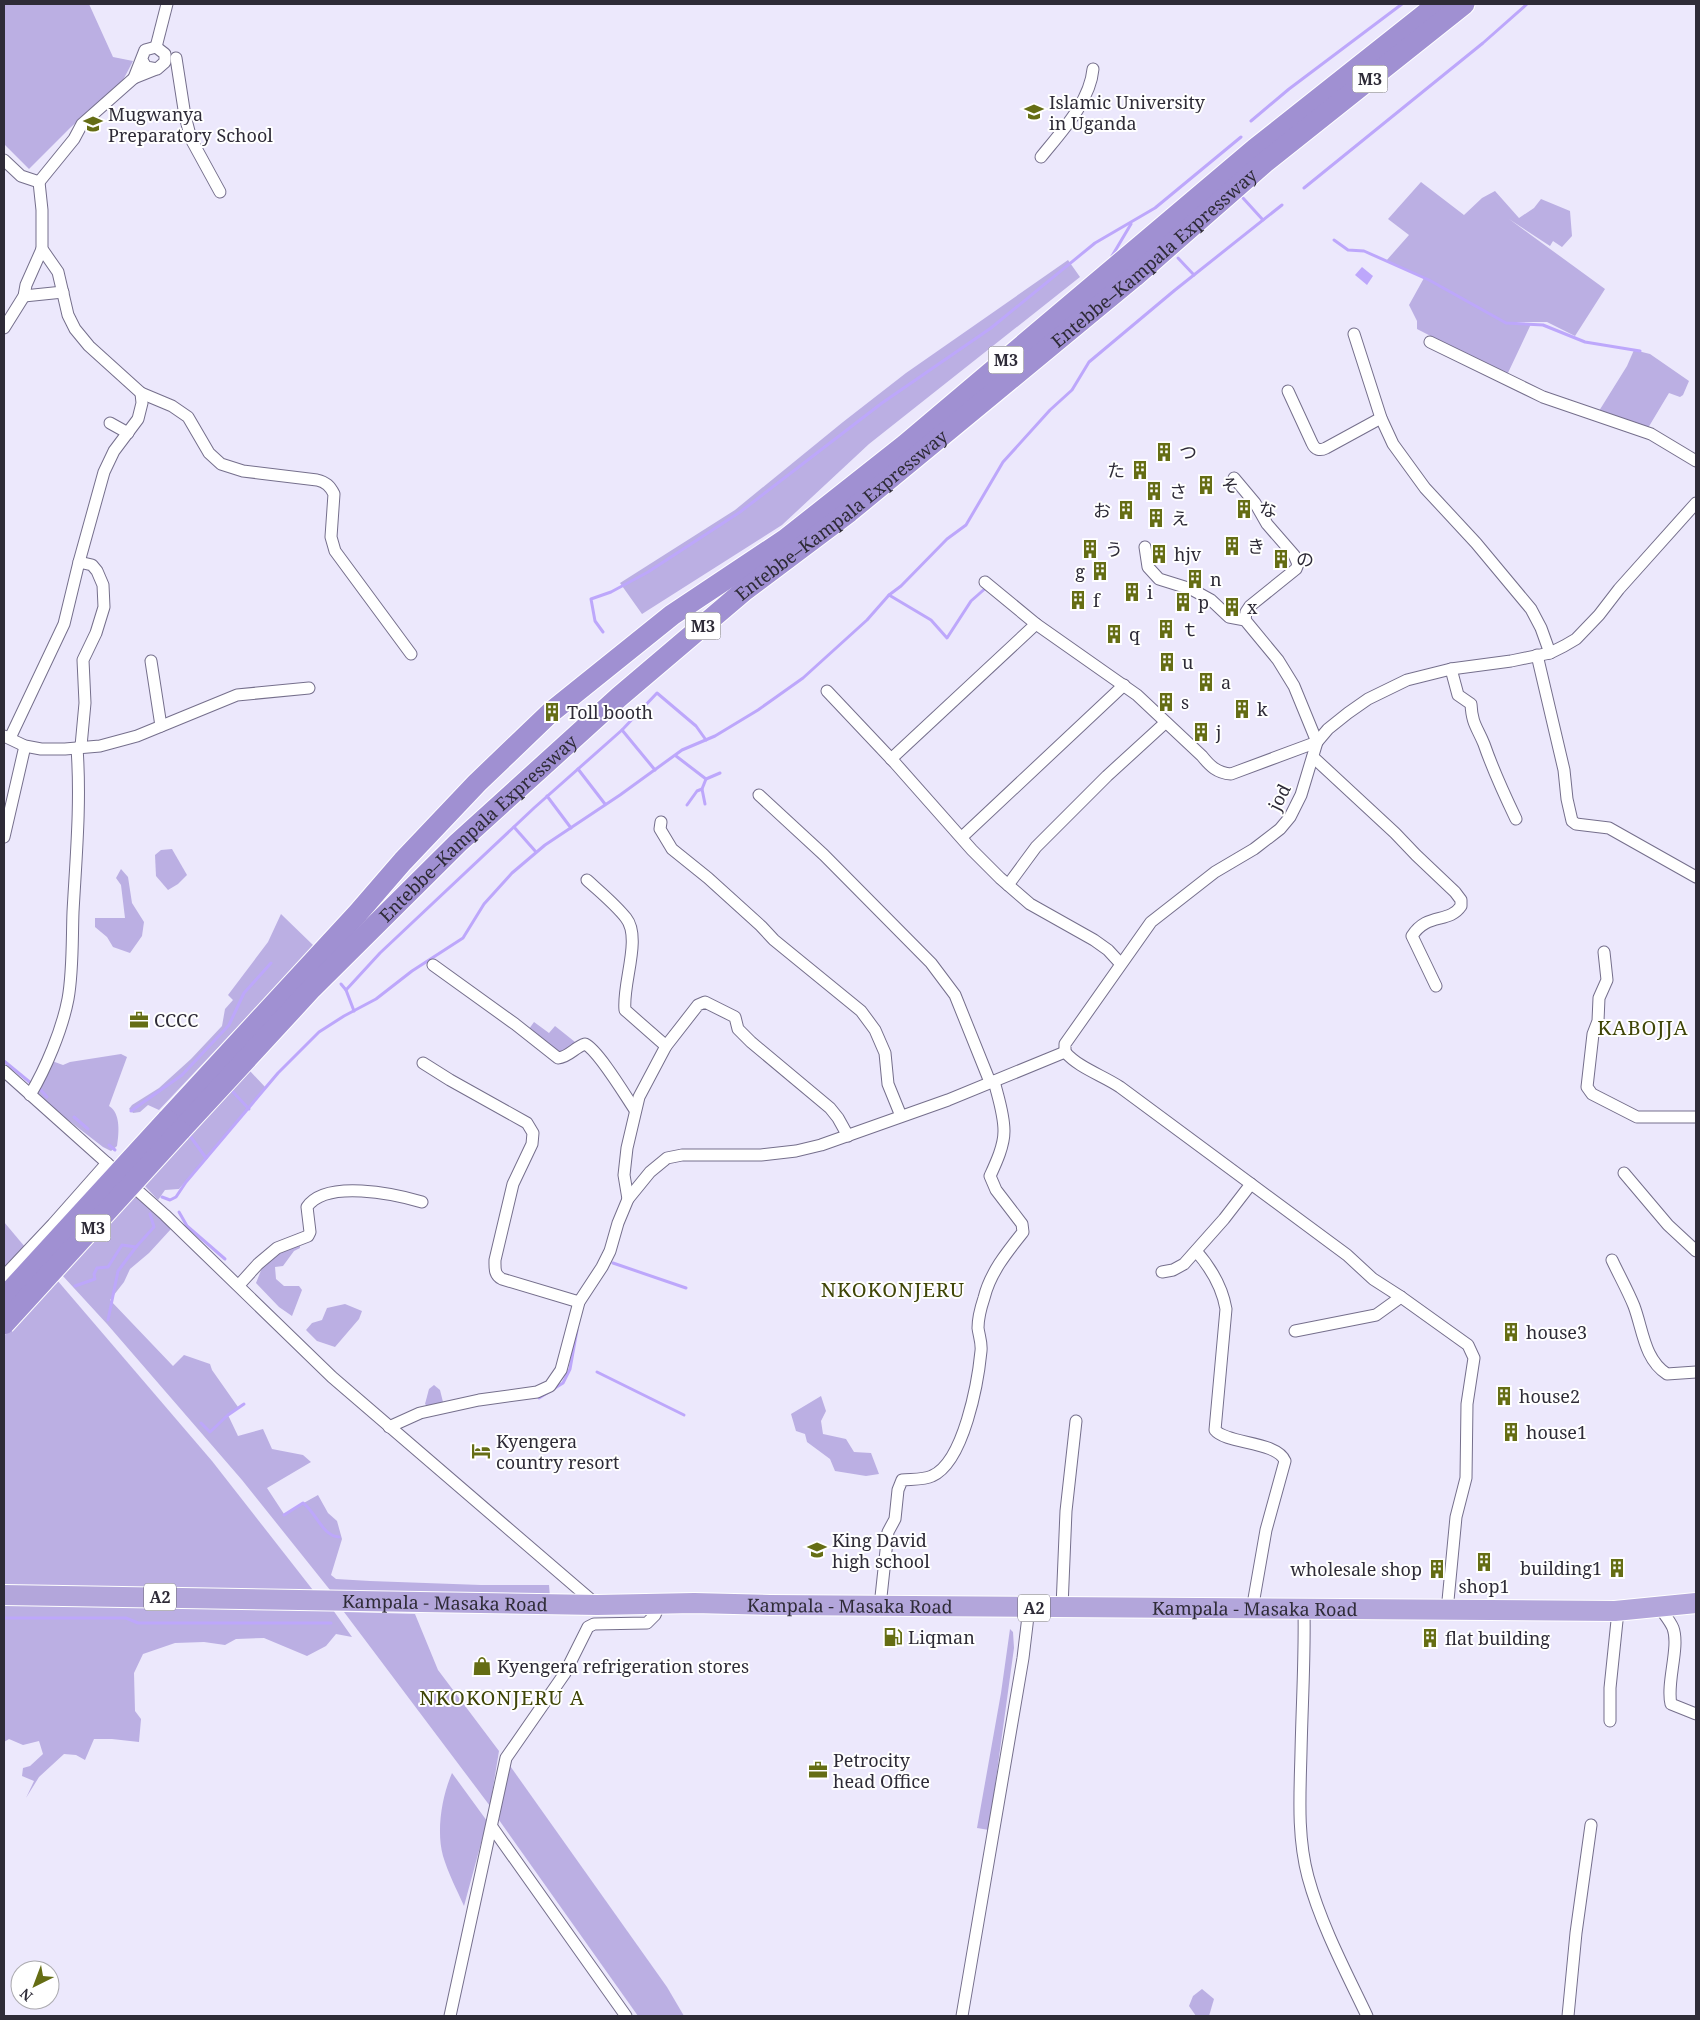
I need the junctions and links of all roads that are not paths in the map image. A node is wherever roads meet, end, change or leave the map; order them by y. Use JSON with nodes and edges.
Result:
{"nodes":[{"id":1,"x":167,"y":4,"type":"edge"},
{"id":2,"x":1438,"y":4,"type":"edge"},
{"id":3,"x":1464,"y":4,"type":"edge"},
{"id":4,"x":156,"y":47,"type":"junction"},
{"id":5,"x":176,"y":58,"type":"dead end"},
{"id":6,"x":142,"y":60,"type":"junction"},
{"id":7,"x":1093,"y":69,"type":"dead end"},
{"id":8,"x":154,"y":70,"type":"junction"},
{"id":9,"x":134,"y":78,"type":"junction"},
{"id":10,"x":1265,"y":152,"type":"junction"},
{"id":11,"x":1041,"y":157,"type":"dead end"},
{"id":12,"x":4,"y":160,"type":"edge"},
{"id":13,"x":39,"y":182,"type":"junction"},
{"id":14,"x":220,"y":192,"type":"dead end"},
{"id":15,"x":42,"y":249,"type":"junction"},
{"id":16,"x":63,"y":292,"type":"junction"},
{"id":17,"x":24,"y":296,"type":"junction"},
{"id":18,"x":4,"y":328,"type":"edge"},
{"id":19,"x":1354,"y":334,"type":"dead end"},
{"id":20,"x":1430,"y":342,"type":"dead end"},
{"id":21,"x":1288,"y":391,"type":"dead end"},
{"id":22,"x":141,"y":393,"type":"junction"},
{"id":23,"x":1381,"y":418,"type":"junction"},
{"id":24,"x":110,"y":423,"type":"dead end"},
{"id":25,"x":128,"y":433,"type":"junction"},
{"id":26,"x":1696,"y":461,"type":"edge"},
{"id":27,"x":1234,"y":478,"type":"dead end"},
{"id":28,"x":1696,"y":503,"type":"edge"},
{"id":29,"x":1145,"y":547,"type":"dead end"},
{"id":30,"x":79,"y":562,"type":"junction"},
{"id":31,"x":985,"y":582,"type":"dead end"},
{"id":32,"x":1245,"y":620,"type":"junction"},
{"id":33,"x":1036,"y":624,"type":"junction"},
{"id":34,"x":1550,"y":653,"type":"junction"},
{"id":35,"x":411,"y":654,"type":"dead end"},
{"id":36,"x":1537,"y":655,"type":"junction"},
{"id":37,"x":151,"y":661,"type":"dead end"},
{"id":38,"x":1451,"y":669,"type":"junction"},
{"id":39,"x":1124,"y":685,"type":"junction"},
{"id":40,"x":309,"y":688,"type":"dead end"},
{"id":41,"x":827,"y":691,"type":"dead end"},
{"id":42,"x":1165,"y":723,"type":"junction"},
{"id":43,"x":161,"y":726,"type":"junction"},
{"id":44,"x":7,"y":737,"type":"edge"},
{"id":45,"x":1318,"y":742,"type":"junction"},
{"id":46,"x":25,"y":746,"type":"junction"},
{"id":47,"x":79,"y":747,"type":"junction"},
{"id":48,"x":1314,"y":757,"type":"junction"},
{"id":49,"x":891,"y":759,"type":"junction"},
{"id":50,"x":759,"y":795,"type":"dead end"},
{"id":51,"x":1516,"y":819,"type":"dead end"},
{"id":52,"x":662,"y":822,"type":"dead end"},
{"id":53,"x":4,"y":837,"type":"edge"},
{"id":54,"x":962,"y":837,"type":"junction"},
{"id":55,"x":1696,"y":877,"type":"edge"},
{"id":56,"x":587,"y":880,"type":"dead end"},
{"id":57,"x":1008,"y":885,"type":"junction"},
{"id":58,"x":1604,"y":952,"type":"dead end"},
{"id":59,"x":1120,"y":963,"type":"junction"},
{"id":60,"x":433,"y":965,"type":"dead end"},
{"id":61,"x":1436,"y":986,"type":"dead end"},
{"id":62,"x":666,"y":1046,"type":"junction"},
{"id":63,"x":1065,"y":1052,"type":"junction"},
{"id":64,"x":424,"y":1063,"type":"dead end"},
{"id":65,"x":4,"y":1071,"type":"edge"},
{"id":66,"x":992,"y":1081,"type":"junction"},
{"id":67,"x":30,"y":1095,"type":"junction"},
{"id":68,"x":635,"y":1110,"type":"junction"},
{"id":69,"x":901,"y":1116,"type":"junction"},
{"id":70,"x":1696,"y":1117,"type":"edge"},
{"id":71,"x":173,"y":1125,"type":"junction"},
{"id":72,"x":848,"y":1136,"type":"junction"},
{"id":73,"x":108,"y":1163,"type":"junction"},
{"id":74,"x":1624,"y":1173,"type":"dead end"},
{"id":75,"x":1251,"y":1184,"type":"junction"},
{"id":76,"x":628,"y":1199,"type":"junction"},
{"id":77,"x":422,"y":1202,"type":"dead end"},
{"id":78,"x":1196,"y":1250,"type":"junction"},
{"id":79,"x":1696,"y":1250,"type":"edge"},
{"id":80,"x":1612,"y":1260,"type":"dead end"},
{"id":81,"x":1162,"y":1272,"type":"dead end"},
{"id":82,"x":4,"y":1276,"type":"edge"},
{"id":83,"x":239,"y":1285,"type":"junction"},
{"id":84,"x":1401,"y":1297,"type":"junction"},
{"id":85,"x":4,"y":1298,"type":"edge"},
{"id":86,"x":579,"y":1302,"type":"junction"},
{"id":87,"x":4,"y":1324,"type":"edge"},
{"id":88,"x":1295,"y":1331,"type":"dead end"},
{"id":89,"x":1696,"y":1372,"type":"edge"},
{"id":90,"x":964,"y":1411,"type":"dead end"},
{"id":91,"x":1076,"y":1421,"type":"dead end"},
{"id":92,"x":389,"y":1427,"type":"junction"},
{"id":93,"x":4,"y":1594,"type":"edge"},
{"id":94,"x":660,"y":1603,"type":"junction"},
{"id":95,"x":1696,"y":1603,"type":"edge"},
{"id":96,"x":597,"y":1605,"type":"junction"},
{"id":97,"x":876,"y":1606,"type":"junction"},
{"id":98,"x":1062,"y":1607,"type":"junction"},
{"id":99,"x":1029,"y":1608,"type":"junction"},
{"id":100,"x":1660,"y":1608,"type":"junction"},
{"id":101,"x":1304,"y":1609,"type":"junction"},
{"id":102,"x":1252,"y":1610,"type":"junction"},
{"id":103,"x":1446,"y":1611,"type":"junction"},
{"id":104,"x":1618,"y":1611,"type":"junction"},
{"id":105,"x":1696,"y":1714,"type":"edge"},
{"id":106,"x":1610,"y":1721,"type":"dead end"},
{"id":107,"x":1591,"y":1825,"type":"dead end"},
{"id":108,"x":492,"y":1827,"type":"junction"},
{"id":109,"x":450,"y":2016,"type":"edge"},
{"id":110,"x":626,"y":2016,"type":"edge"},
{"id":111,"x":962,"y":2016,"type":"edge"},
{"id":112,"x":1367,"y":2016,"type":"edge"},
{"id":113,"x":1568,"y":2016,"type":"edge"}],
"edges":[{"from":1,"to":4,"type":"street"},
{"from":2,"to":10,"type":"highway","name":"Entebbe–Kampala Expressway","number":"M3"},
{"from":3,"to":10,"type":"highway","name":"Entebbe–Kampala Expressway","number":"M3"},
{"from":4,"to":6,"type":"street"},
{"from":4,"to":8,"type":"street"},
{"from":5,"to":14,"type":"street"},
{"from":6,"to":8,"type":"street"},
{"from":6,"to":9,"type":"street"},
{"from":7,"to":11,"type":"street"},
{"from":8,"to":9,"type":"street"},
{"from":9,"to":13,"type":"street"},
{"from":10,"to":71,"type":"highway","name":"Entebbe–Kampala Expressway","number":"M3"},
{"from":10,"to":71,"type":"highway","name":"Entebbe–Kampala Expressway","number":"M3"},
{"from":12,"to":13,"type":"street"},
{"from":13,"to":15,"type":"street"},
{"from":15,"to":16,"type":"street"},
{"from":15,"to":17,"type":"street"},
{"from":16,"to":17,"type":"street"},
{"from":16,"to":22,"type":"street"},
{"from":17,"to":18,"type":"street"},
{"from":19,"to":23,"type":"street"},
{"from":20,"to":26,"type":"street"},
{"from":21,"to":23,"type":"street"},
{"from":22,"to":25,"type":"street"},
{"from":22,"to":35,"type":"street"},
{"from":23,"to":34,"type":"street"},
{"from":24,"to":25,"type":"street"},
{"from":25,"to":30,"type":"street"},
{"from":27,"to":32,"type":"street"},
{"from":28,"to":34,"type":"street"},
{"from":29,"to":32,"type":"street"},
{"from":30,"to":44,"type":"street"},
{"from":30,"to":47,"type":"street"},
{"from":31,"to":33,"type":"street"},
{"from":32,"to":45,"type":"street"},
{"from":33,"to":39,"type":"street"},
{"from":33,"to":49,"type":"street"},
{"from":34,"to":36,"type":"street"},
{"from":36,"to":38,"type":"street"},
{"from":36,"to":55,"type":"street"},
{"from":37,"to":43,"type":"street"},
{"from":38,"to":45,"type":"street"},
{"from":38,"to":51,"type":"street"},
{"from":39,"to":42,"type":"street"},
{"from":39,"to":54,"type":"street"},
{"from":40,"to":43,"type":"street"},
{"from":41,"to":49,"type":"street"},
{"from":42,"to":45,"type":"street"},
{"from":42,"to":57,"type":"street"},
{"from":43,"to":47,"type":"street"},
{"from":44,"to":46,"type":"street"},
{"from":45,"to":48,"type":"street","name":"jod"},
{"from":46,"to":47,"type":"street"},
{"from":46,"to":53,"type":"street"},
{"from":47,"to":67,"type":"street"},
{"from":48,"to":59,"type":"street","name":"jod"},
{"from":48,"to":61,"type":"street"},
{"from":49,"to":54,"type":"street"},
{"from":50,"to":66,"type":"street"},
{"from":52,"to":69,"type":"street"},
{"from":54,"to":57,"type":"street"},
{"from":56,"to":62,"type":"street"},
{"from":57,"to":59,"type":"street"},
{"from":58,"to":70,"type":"street"},
{"from":59,"to":63,"type":"street","name":"jod"},
{"from":60,"to":68,"type":"street"},
{"from":62,"to":68,"type":"street"},
{"from":62,"to":72,"type":"street"},
{"from":63,"to":66,"type":"street"},
{"from":63,"to":75,"type":"street"},
{"from":64,"to":86,"type":"street"},
{"from":65,"to":67,"type":"street"},
{"from":66,"to":69,"type":"street"},
{"from":66,"to":97,"type":"street"},
{"from":67,"to":73,"type":"street"},
{"from":68,"to":76,"type":"street"},
{"from":69,"to":72,"type":"street"},
{"from":71,"to":85,"type":"highway","name":"Entebbe–Kampala Expressway","number":"M3","bridge":true},
{"from":71,"to":87,"type":"highway","name":"Entebbe–Kampala Expressway","number":"M3","bridge":true},
{"from":72,"to":76,"type":"street"},
{"from":73,"to":82,"type":"street"},
{"from":73,"to":83,"type":"street"},
{"from":74,"to":79,"type":"street"},
{"from":75,"to":78,"type":"street"},
{"from":75,"to":84,"type":"street"},
{"from":76,"to":86,"type":"street"},
{"from":77,"to":83,"type":"street"},
{"from":78,"to":81,"type":"street"},
{"from":78,"to":102,"type":"street"},
{"from":80,"to":89,"type":"street"},
{"from":83,"to":92,"type":"street"},
{"from":84,"to":88,"type":"street"},
{"from":84,"to":103,"type":"street"},
{"from":86,"to":92,"type":"street"},
{"from":90,"to":97,"type":"street"},
{"from":91,"to":98,"type":"street"},
{"from":92,"to":96,"type":"street"},
{"from":93,"to":96,"type":"highway","name":"Kampala - Masaka Road","number":"A2"},
{"from":94,"to":96,"type":"highway","name":"Kampala - Masaka Road","number":"A2"},
{"from":94,"to":97,"type":"highway","name":"Kampala - Masaka Road","number":"A2"},
{"from":94,"to":108,"type":"street"},
{"from":95,"to":100,"type":"highway","name":"Kampala - Masaka Road","number":"A2"},
{"from":97,"to":99,"type":"highway","name":"Kampala - Masaka Road","number":"A2"},
{"from":98,"to":99,"type":"highway","name":"Kampala - Masaka Road","number":"A2"},
{"from":98,"to":102,"type":"highway","name":"Kampala - Masaka Road","number":"A2"},
{"from":99,"to":111,"type":"street"},
{"from":100,"to":104,"type":"highway","name":"Kampala - Masaka Road","number":"A2"},
{"from":100,"to":105,"type":"street"},
{"from":101,"to":102,"type":"highway","name":"Kampala - Masaka Road","number":"A2"},
{"from":101,"to":103,"type":"highway","name":"Kampala - Masaka Road","number":"A2"},
{"from":101,"to":112,"type":"street"},
{"from":103,"to":104,"type":"highway","name":"Kampala - Masaka Road","number":"A2"},
{"from":104,"to":106,"type":"street"},
{"from":107,"to":113,"type":"street"},
{"from":108,"to":109,"type":"street"},
{"from":108,"to":110,"type":"street"}]}
